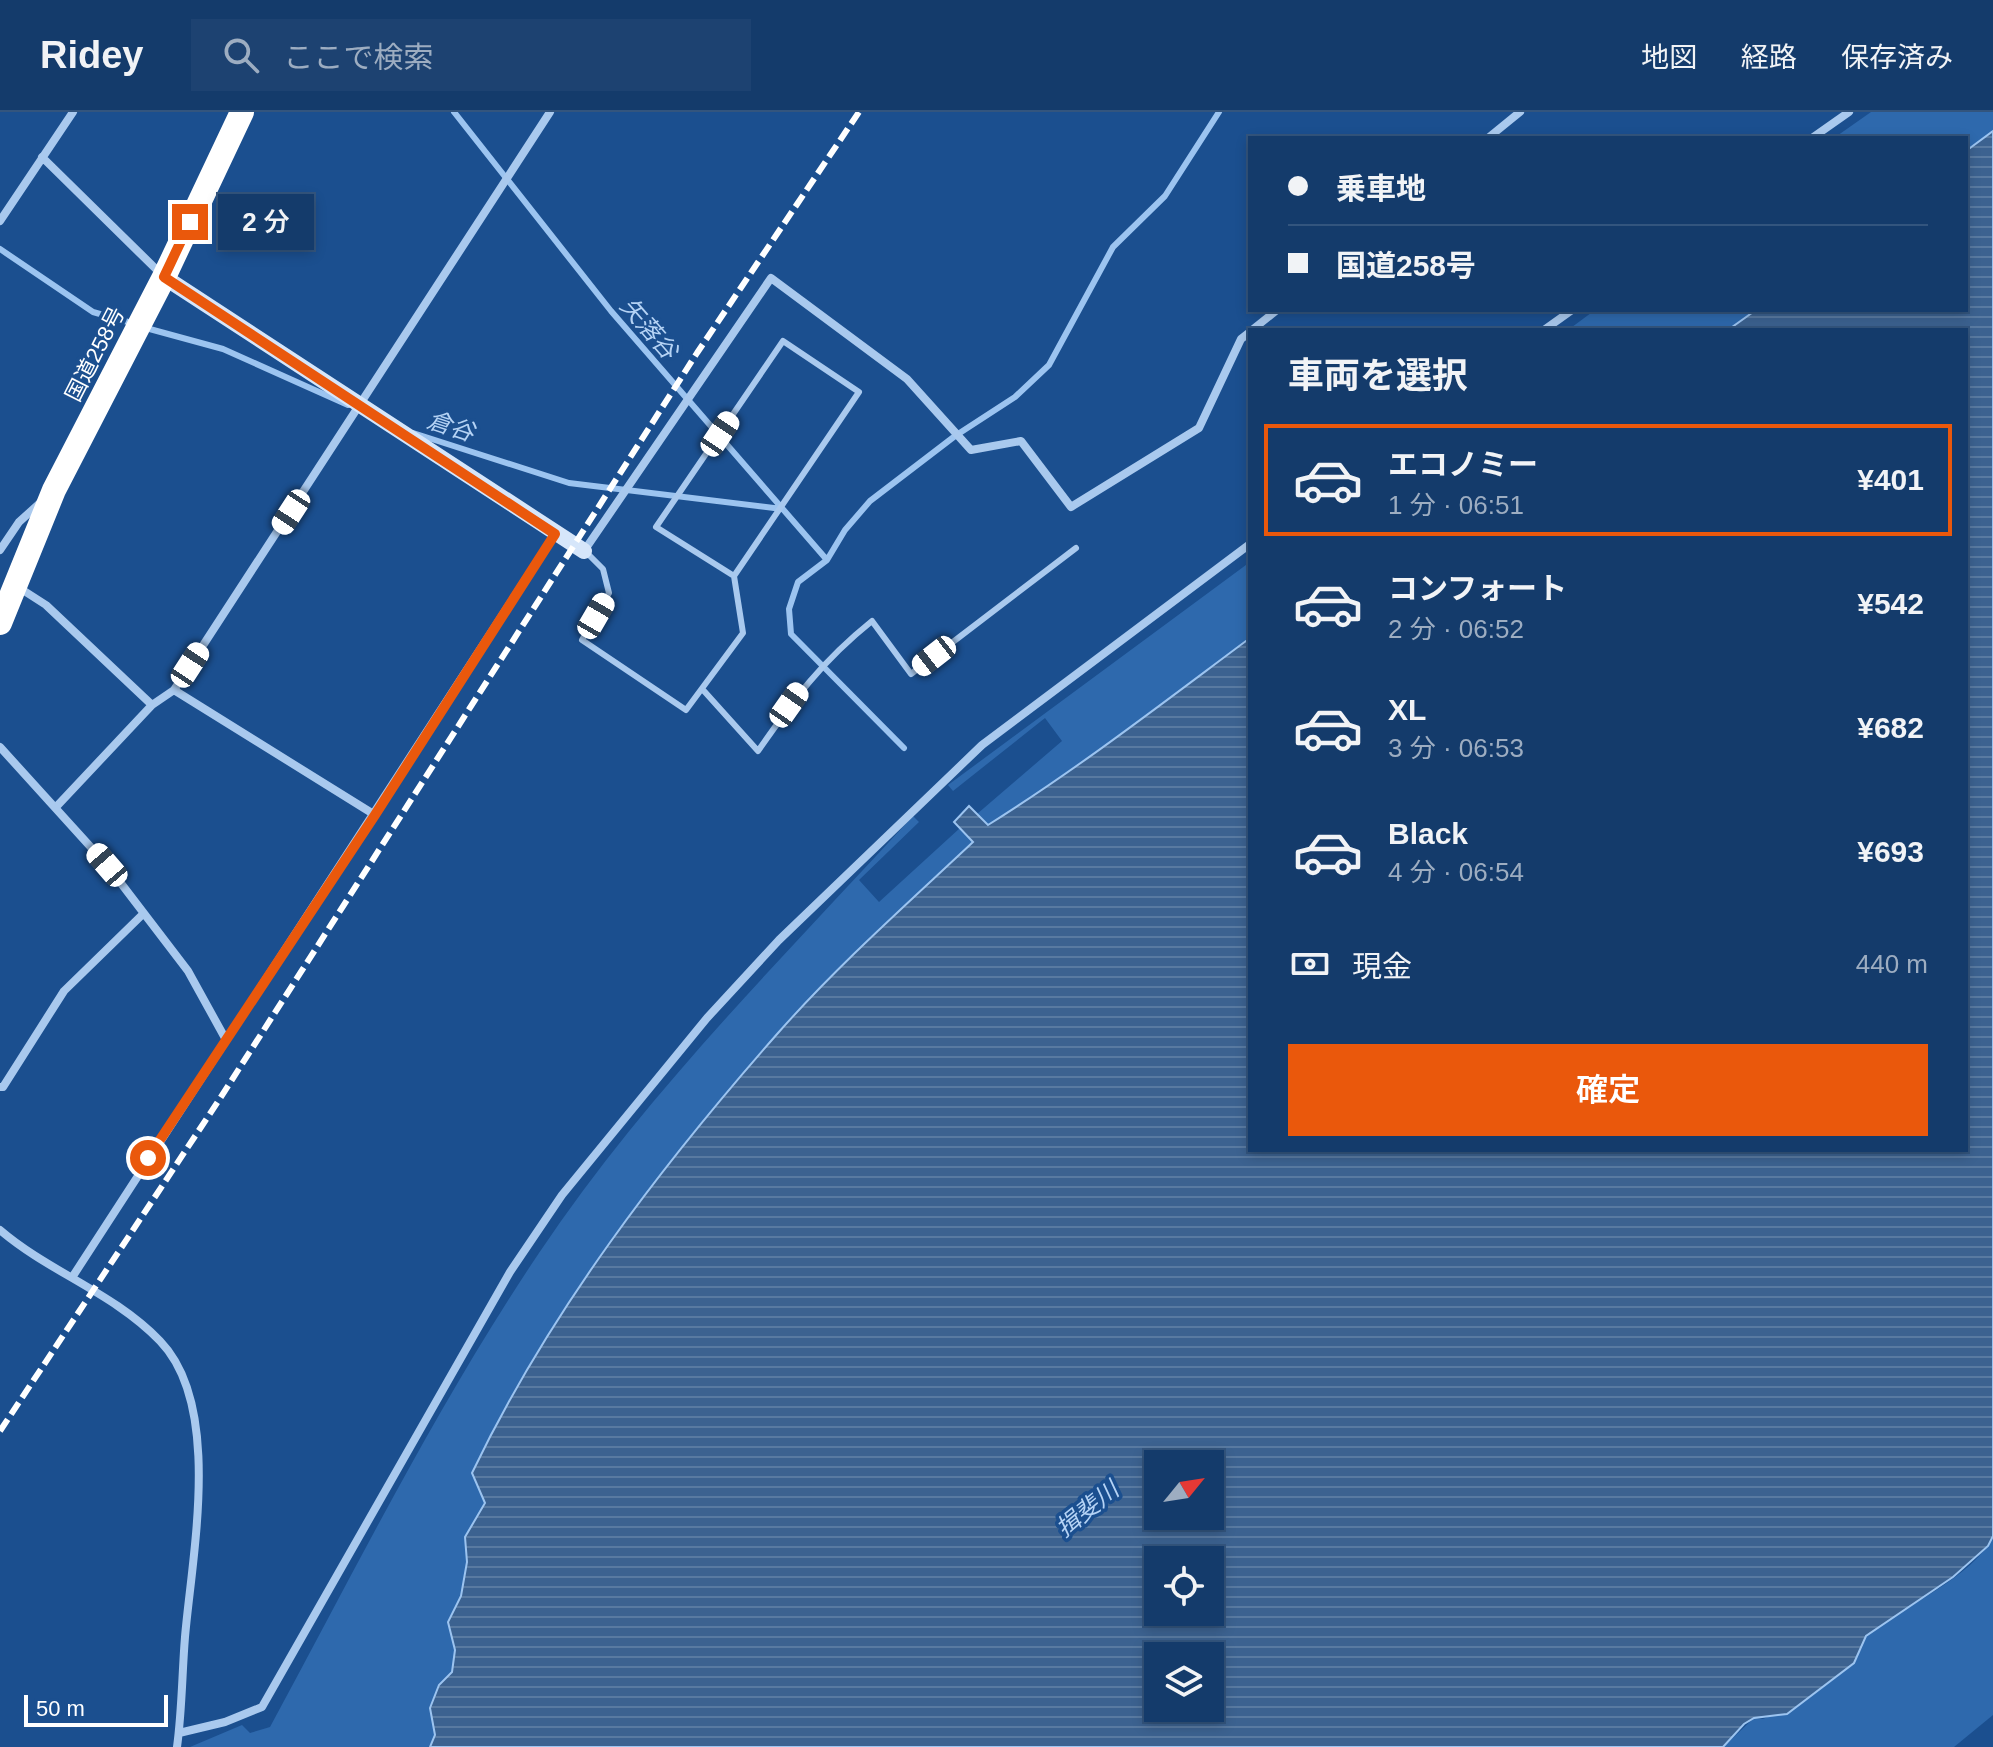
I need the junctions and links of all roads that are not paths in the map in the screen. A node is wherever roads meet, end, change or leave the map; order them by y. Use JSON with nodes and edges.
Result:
{"nodes":[{"id":1,"x":73,"y":112,"type":"edge"},
{"id":2,"x":242,"y":112,"type":"edge"},
{"id":3,"x":550,"y":112,"type":"edge"},
{"id":4,"x":1520,"y":112,"type":"edge"},
{"id":5,"x":1849,"y":112,"type":"edge"},
{"id":6,"x":1490,"y":136,"type":"edge"},
{"id":7,"x":1815,"y":136,"type":"edge"},
{"id":8,"x":42,"y":157,"type":"junction"},
{"id":9,"x":0,"y":221,"type":"edge"},
{"id":10,"x":164,"y":277,"type":"junction"},
{"id":11,"x":1275,"y":312,"type":"edge"},
{"id":12,"x":1569,"y":312,"type":"edge"},
{"id":13,"x":1255,"y":328,"type":"edge"},
{"id":14,"x":1547,"y":328,"type":"edge"},
{"id":15,"x":1248,"y":333,"type":"edge"},
{"id":16,"x":360,"y":406,"type":"junction"},
{"id":17,"x":54,"y":490,"type":"junction"},
{"id":18,"x":555,"y":534,"type":"junction"},
{"id":19,"x":1248,"y":546,"type":"edge"},
{"id":20,"x":1076,"y":548,"type":"dead end"},
{"id":21,"x":0,"y":550,"type":"edge"},
{"id":22,"x":584,"y":551,"type":"junction"},
{"id":23,"x":734,"y":576,"type":"junction"},
{"id":24,"x":15,"y":585,"type":"junction"},
{"id":25,"x":0,"y":623,"type":"edge"},
{"id":26,"x":174,"y":690,"type":"junction"},
{"id":27,"x":704,"y":691,"type":"junction"},
{"id":28,"x":152,"y":705,"type":"junction"},
{"id":29,"x":0,"y":747,"type":"edge"},
{"id":30,"x":57,"y":806,"type":"junction"},
{"id":31,"x":375,"y":815,"type":"junction"},
{"id":32,"x":143,"y":914,"type":"junction"},
{"id":33,"x":225,"y":1038,"type":"junction"},
{"id":34,"x":0,"y":1087,"type":"edge"},
{"id":35,"x":0,"y":1230,"type":"edge"},
{"id":36,"x":73,"y":1276,"type":"junction"},
{"id":37,"x":179,"y":1733,"type":"junction"},
{"id":38,"x":177,"y":1747,"type":"edge"}],
"edges":[{"from":1,"to":8,"type":"street"},
{"from":2,"to":10,"type":"highway","name":"国道258号"},
{"from":3,"to":16,"type":"street"},
{"from":4,"to":6,"type":"street"},
{"from":5,"to":7,"type":"street"},
{"from":8,"to":9,"type":"street"},
{"from":8,"to":10,"type":"street"},
{"from":10,"to":16,"type":"street"},
{"from":10,"to":17,"type":"highway","name":"国道258号"},
{"from":11,"to":13,"type":"street"},
{"from":12,"to":14,"type":"street"},
{"from":15,"to":22,"type":"street"},
{"from":16,"to":18,"type":"street"},
{"from":16,"to":26,"type":"street"},
{"from":17,"to":21,"type":"street"},
{"from":17,"to":24,"type":"highway","name":"国道258号"},
{"from":18,"to":22,"type":"street"},
{"from":18,"to":31,"type":"street"},
{"from":19,"to":37,"type":"street"},
{"from":20,"to":27,"type":"lane"},
{"from":22,"to":27,"type":"lane"},
{"from":23,"to":23,"type":"lane"},
{"from":23,"to":27,"type":"lane"},
{"from":24,"to":25,"type":"highway","name":"国道258号"},
{"from":24,"to":28,"type":"street"},
{"from":26,"to":28,"type":"street"},
{"from":26,"to":31,"type":"street"},
{"from":28,"to":30,"type":"street"},
{"from":29,"to":30,"type":"street"},
{"from":30,"to":32,"type":"street"},
{"from":31,"to":33,"type":"street"},
{"from":32,"to":33,"type":"street"},
{"from":32,"to":34,"type":"street"},
{"from":33,"to":36,"type":"street"},
{"from":35,"to":36,"type":"street"},
{"from":36,"to":37,"type":"street"},
{"from":37,"to":38,"type":"street"}]}
